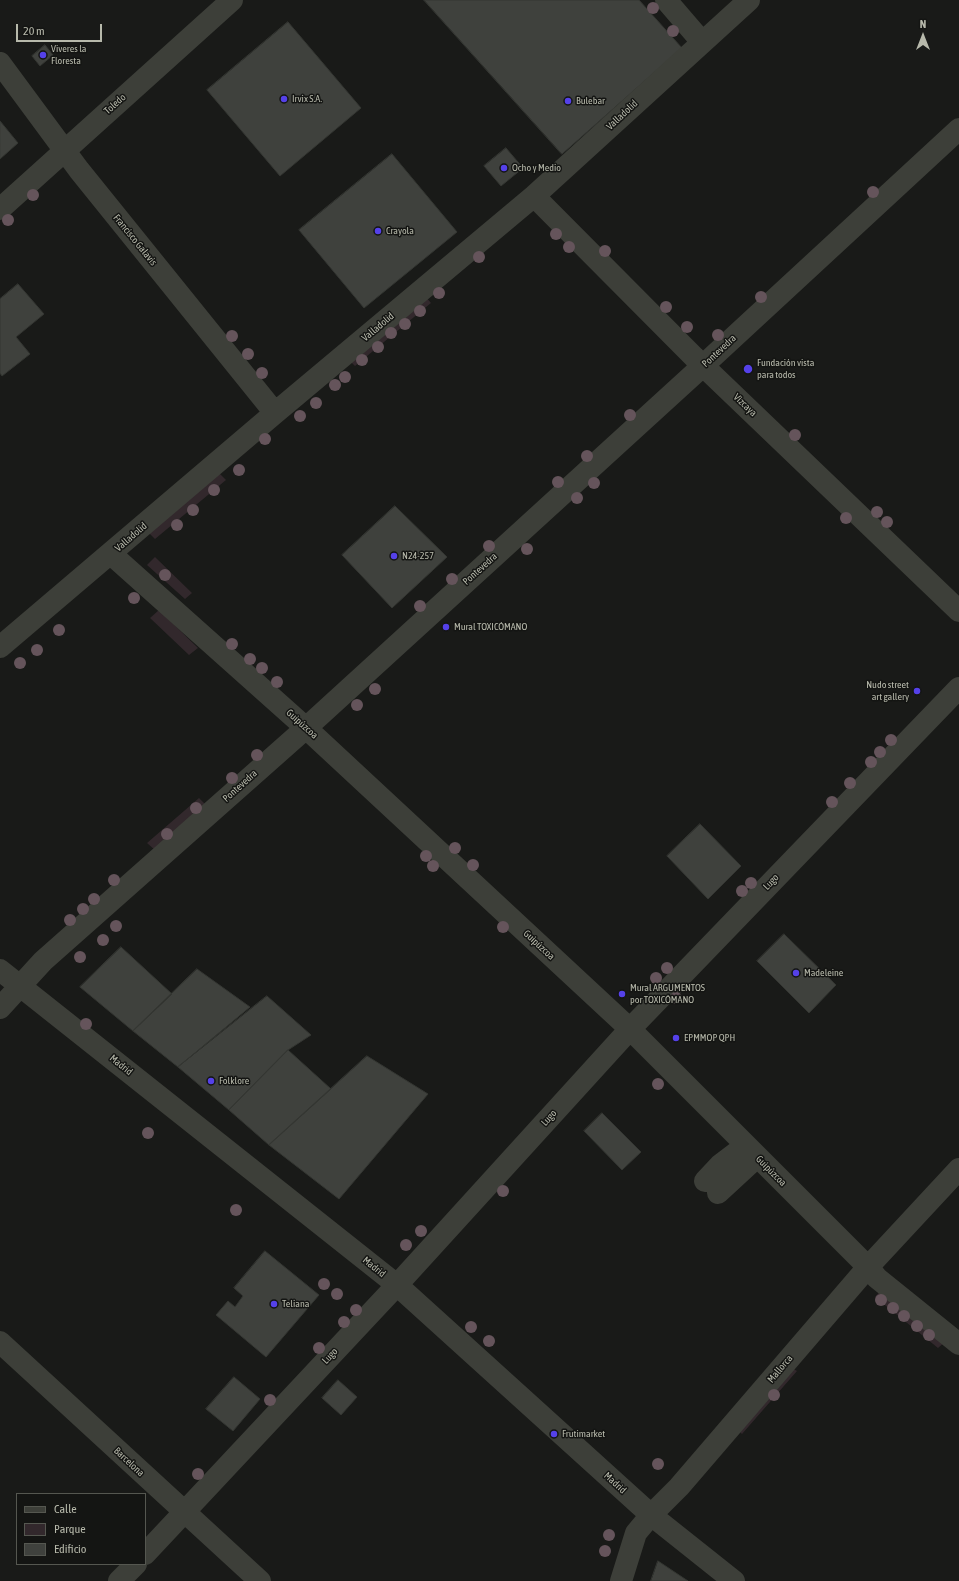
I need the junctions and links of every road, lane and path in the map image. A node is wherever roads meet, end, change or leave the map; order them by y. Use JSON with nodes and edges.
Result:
{"nodes":[{"id":1,"x":232,"y":0,"type":"edge"},
{"id":2,"x":666,"y":0,"type":"edge"},
{"id":3,"x":749,"y":0,"type":"edge"},
{"id":4,"x":702,"y":42,"type":"junction"},
{"id":5,"x":0,"y":63,"type":"edge"},
{"id":6,"x":959,"y":129,"type":"edge"},
{"id":7,"x":64,"y":150,"type":"junction"},
{"id":8,"x":534,"y":196,"type":"junction"},
{"id":9,"x":0,"y":209,"type":"edge"},
{"id":10,"x":704,"y":365,"type":"junction"},
{"id":11,"x":274,"y":413,"type":"junction"},
{"id":12,"x":111,"y":554,"type":"junction"},
{"id":13,"x":959,"y":611,"type":"edge"},
{"id":14,"x":0,"y":647,"type":"edge"},
{"id":15,"x":959,"y":688,"type":"edge"},
{"id":16,"x":306,"y":728,"type":"junction"},
{"id":17,"x":0,"y":970,"type":"edge"},
{"id":18,"x":20,"y":985,"type":"junction"},
{"id":19,"x":0,"y":1008,"type":"edge"},
{"id":20,"x":630,"y":1029,"type":"junction"},
{"id":21,"x":751,"y":1151,"type":"junction"},
{"id":22,"x":959,"y":1169,"type":"edge"},
{"id":23,"x":712,"y":1187,"type":"dead end"},
{"id":24,"x":868,"y":1267,"type":"junction"},
{"id":25,"x":397,"y":1285,"type":"junction"},
{"id":26,"x":0,"y":1342,"type":"edge"},
{"id":27,"x":959,"y":1344,"type":"edge"},
{"id":28,"x":184,"y":1513,"type":"junction"},
{"id":29,"x":651,"y":1516,"type":"junction"},
{"id":30,"x":146,"y":1553,"type":"edge"},
{"id":31,"x":135,"y":1565,"type":"edge"},
{"id":32,"x":119,"y":1581,"type":"edge"},
{"id":33,"x":260,"y":1581,"type":"edge"},
{"id":34,"x":621,"y":1581,"type":"edge"},
{"id":35,"x":734,"y":1581,"type":"edge"}],
"edges":[{"from":1,"to":7,"type":"street","name":"Toledo"},
{"from":2,"to":4,"type":"street"},
{"from":3,"to":4,"type":"street","name":"Valladolid"},
{"from":4,"to":8,"type":"street","name":"Valladolid"},
{"from":5,"to":7,"type":"street","name":"Francisco Galavis"},
{"from":6,"to":10,"type":"street","name":"Pontevedra"},
{"from":7,"to":9,"type":"street","name":"Toledo"},
{"from":7,"to":11,"type":"street","name":"Francisco Galavis"},
{"from":8,"to":10,"type":"street","name":"Vizcaya"},
{"from":8,"to":11,"type":"street","name":"Valladolid"},
{"from":10,"to":13,"type":"street","name":"Vizcaya"},
{"from":10,"to":16,"type":"street","name":"Pontevedra"},
{"from":11,"to":12,"type":"street","name":"Valladolid"},
{"from":12,"to":14,"type":"street","name":"Valladolid"},
{"from":12,"to":16,"type":"street","name":"Guipúzcoa"},
{"from":15,"to":20,"type":"street","name":"Lugo"},
{"from":16,"to":18,"type":"street","name":"Pontevedra"},
{"from":16,"to":20,"type":"street","name":"Guipúzcoa"},
{"from":17,"to":18,"type":"street","name":"Madrid"},
{"from":18,"to":19,"type":"street","name":"Pontevedra"},
{"from":18,"to":25,"type":"street","name":"Madrid"},
{"from":20,"to":21,"type":"street","name":"Guipúzcoa"},
{"from":20,"to":25,"type":"street","name":"Lugo"},
{"from":21,"to":23,"type":"street"},
{"from":21,"to":24,"type":"street","name":"Guipúzcoa"},
{"from":22,"to":24,"type":"street","name":"Mallorca"},
{"from":24,"to":27,"type":"street","name":"Guipúzcoa"},
{"from":24,"to":29,"type":"street","name":"Mallorca"},
{"from":25,"to":28,"type":"street","name":"Lugo"},
{"from":25,"to":29,"type":"street","name":"Madrid"},
{"from":26,"to":28,"type":"street","name":"Barcelona"},
{"from":28,"to":30,"type":"street","name":"Lugo"},
{"from":28,"to":33,"type":"street","name":"Barcelona"},
{"from":29,"to":34,"type":"street","name":"Mallorca"},
{"from":29,"to":35,"type":"street","name":"Madrid"},
{"from":31,"to":32,"type":"street"}]}
